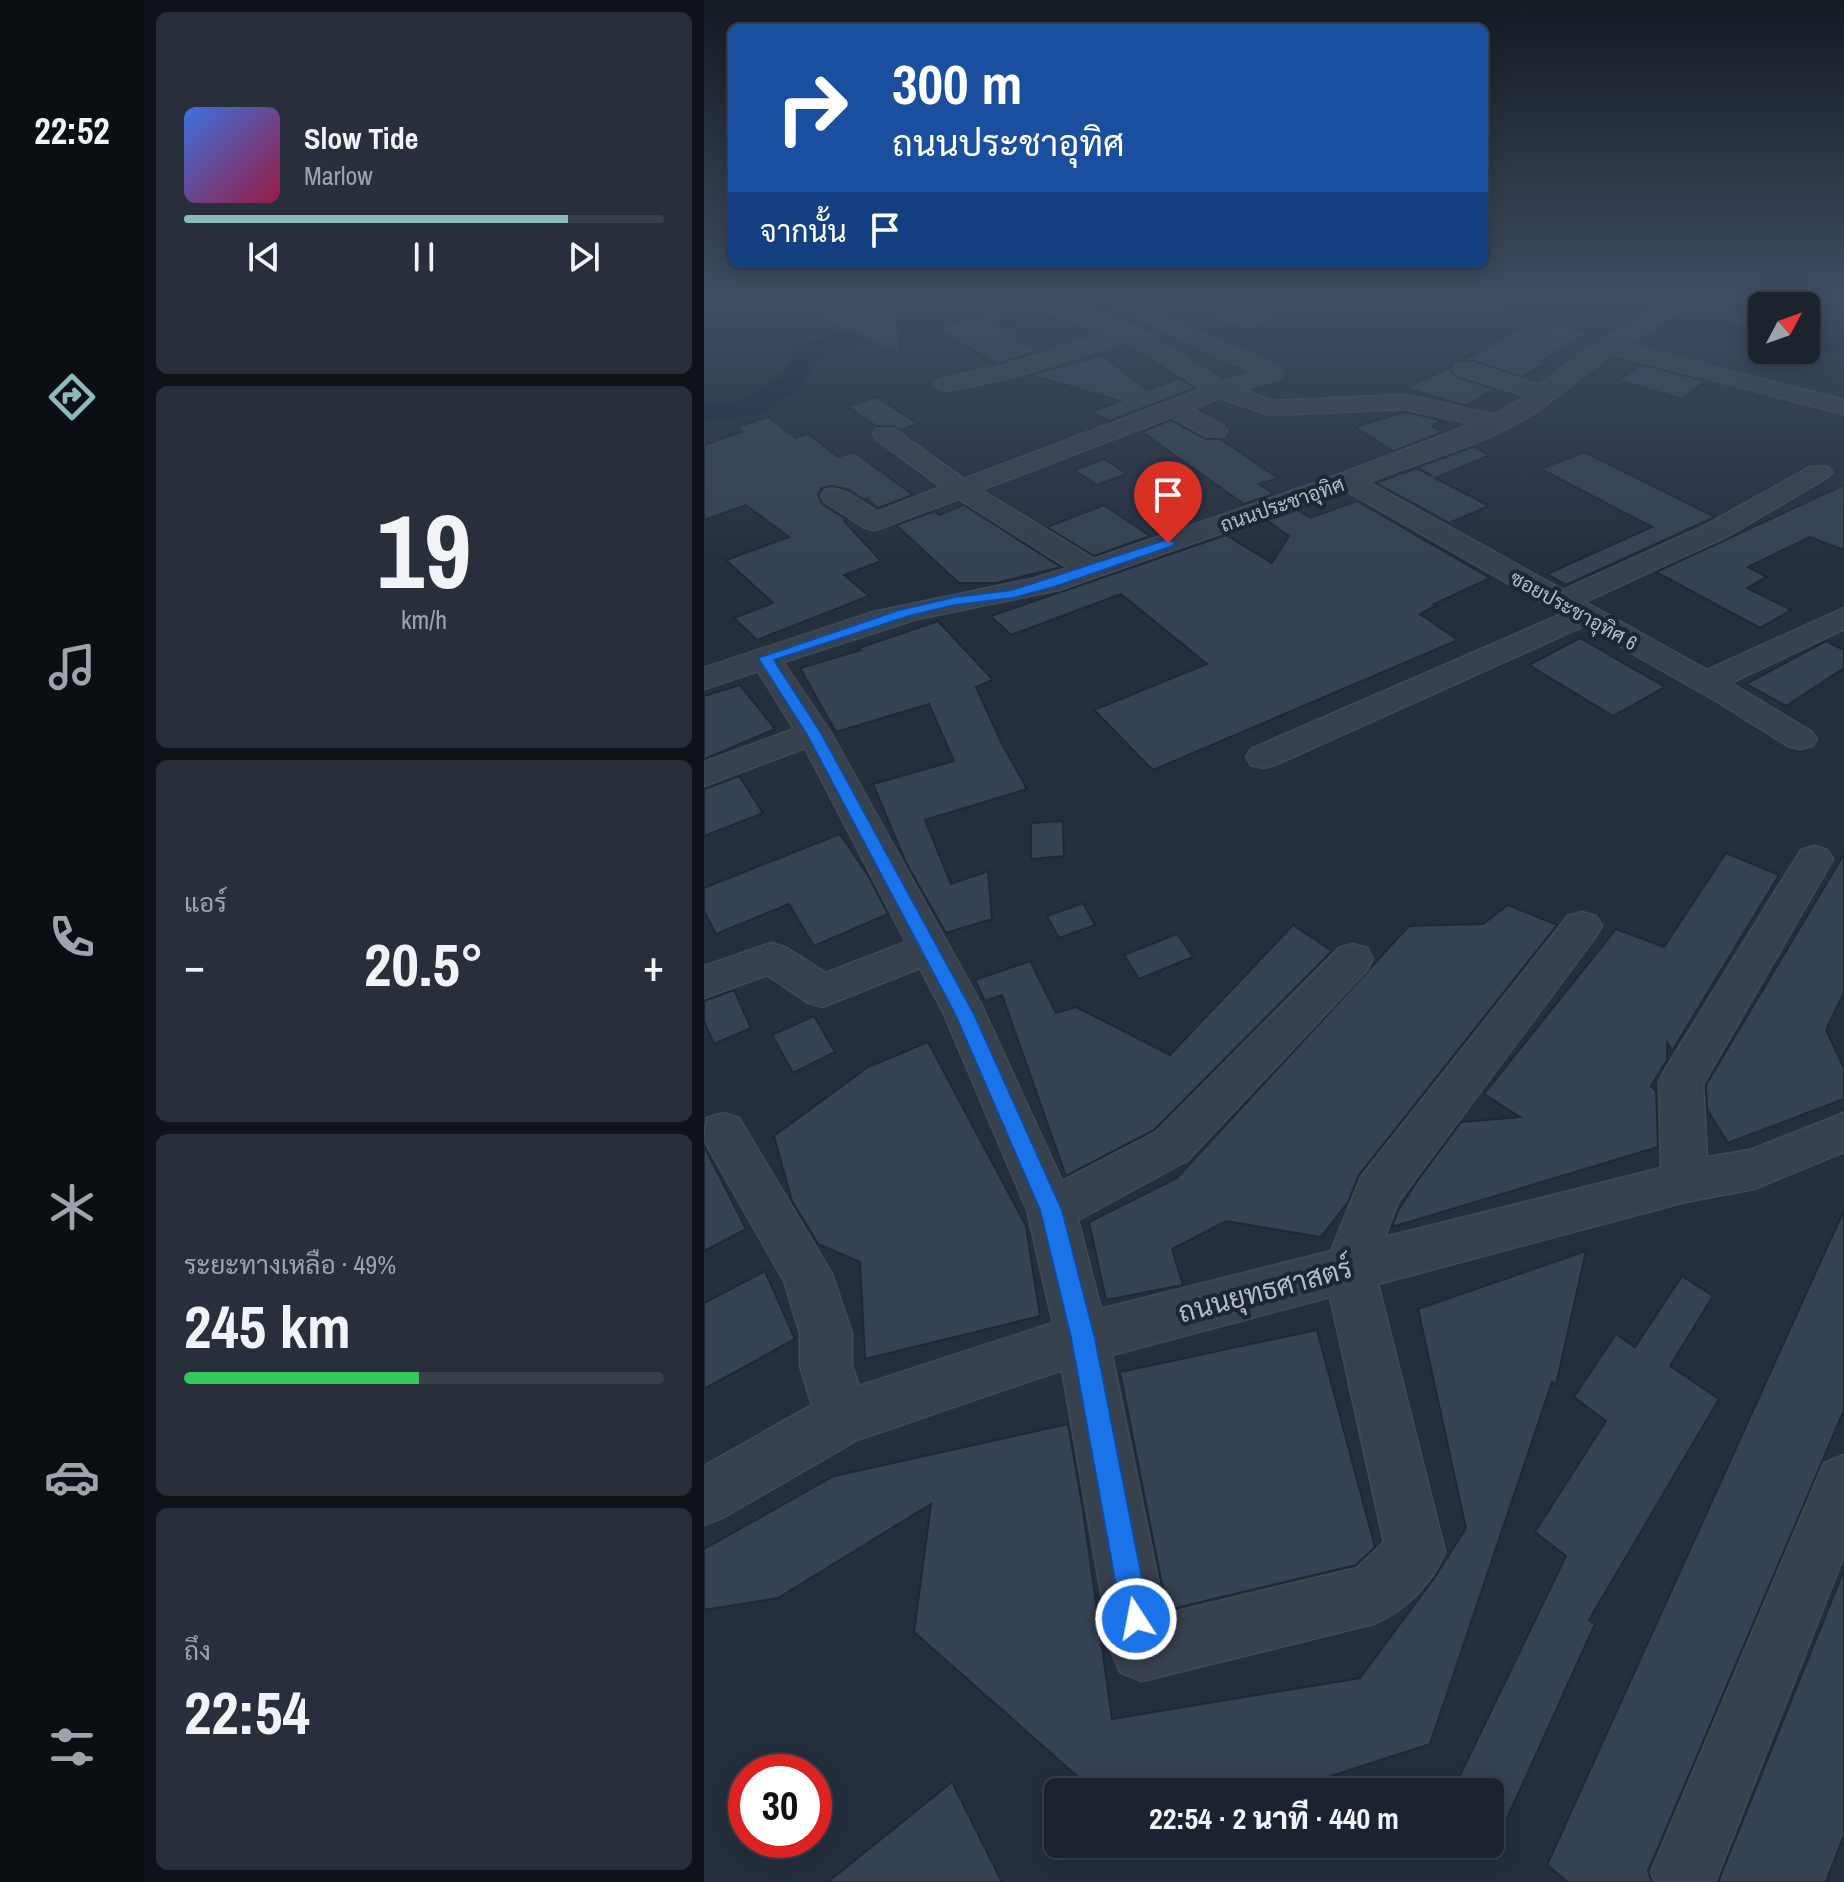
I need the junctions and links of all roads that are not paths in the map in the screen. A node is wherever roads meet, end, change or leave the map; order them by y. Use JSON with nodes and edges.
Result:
{"nodes":[{"id":1,"x":1214,"y":385,"type":"edge"},
{"id":2,"x":1236,"y":385,"type":"edge"},
{"id":3,"x":1514,"y":385,"type":"edge"},
{"id":4,"x":1555,"y":385,"type":"edge"},
{"id":5,"x":1771,"y":385,"type":"edge"},
{"id":6,"x":1220,"y":390,"type":"junction"},
{"id":7,"x":1545,"y":395,"type":"junction"},
{"id":8,"x":1844,"y":407,"type":"edge"},
{"id":9,"x":1173,"y":408,"type":"junction"},
{"id":10,"x":1498,"y":423,"type":"junction"},
{"id":11,"x":1215,"y":431,"type":"dead end"},
{"id":12,"x":885,"y":434,"type":"dead end"},
{"id":13,"x":1819,"y":472,"type":"dead end"},
{"id":14,"x":1347,"y":481,"type":"junction"},
{"id":15,"x":959,"y":488,"type":"junction"},
{"id":16,"x":834,"y":496,"type":"dead end"},
{"id":17,"x":1092,"y":570,"type":"junction"},
{"id":18,"x":1572,"y":608,"type":"junction"},
{"id":19,"x":1844,"y":617,"type":"edge"},
{"id":20,"x":765,"y":658,"type":"junction"},
{"id":21,"x":704,"y":679,"type":"edge"},
{"id":22,"x":1705,"y":683,"type":"junction"},
{"id":23,"x":814,"y":733,"type":"junction"},
{"id":24,"x":1800,"y":739,"type":"dead end"},
{"id":25,"x":1263,"y":757,"type":"dead end"},
{"id":26,"x":704,"y":775,"type":"edge"},
{"id":27,"x":1814,"y":859,"type":"dead end"},
{"id":28,"x":1582,"y":926,"type":"dead end"},
{"id":29,"x":928,"y":949,"type":"junction"},
{"id":30,"x":1353,"y":959,"type":"dead end"},
{"id":31,"x":704,"y":982,"type":"edge"},
{"id":32,"x":723,"y":1132,"type":"dead end"},
{"id":33,"x":1844,"y":1132,"type":"edge"},
{"id":34,"x":1685,"y":1182,"type":"junction"},
{"id":35,"x":1051,"y":1210,"type":"junction"},
{"id":36,"x":1349,"y":1268,"type":"junction"},
{"id":37,"x":1083,"y":1338,"type":"junction"},
{"id":38,"x":843,"y":1418,"type":"junction"},
{"id":39,"x":1844,"y":1483,"type":"edge"},
{"id":40,"x":704,"y":1497,"type":"edge"},
{"id":41,"x":1685,"y":1872,"type":"dead end"}],
"edges":[{"from":1,"to":6,"type":"street"},
{"from":2,"to":6,"type":"street"},
{"from":3,"to":7,"type":"street"},
{"from":4,"to":7,"type":"street","name":"ถนนประชาอุทิศ"},
{"from":5,"to":8,"type":"street"},
{"from":6,"to":9,"type":"street"},
{"from":6,"to":10,"type":"street"},
{"from":7,"to":10,"type":"street","name":"ถนนประชาอุทิศ"},
{"from":9,"to":11,"type":"street"},
{"from":9,"to":15,"type":"street"},
{"from":10,"to":14,"type":"street","name":"ถนนประชาอุทิศ"},
{"from":12,"to":15,"type":"street"},
{"from":13,"to":18,"type":"street"},
{"from":14,"to":17,"type":"street","name":"ถนนประชาอุทิศ"},
{"from":14,"to":18,"type":"street","name":"ซอยประชาอุทิศ 6"},
{"from":15,"to":16,"type":"street"},
{"from":15,"to":17,"type":"street"},
{"from":17,"to":20,"type":"street","name":"ถนนประชาอุทิศ"},
{"from":18,"to":22,"type":"street","name":"ซอยประชาอุทิศ 6"},
{"from":18,"to":25,"type":"street"},
{"from":19,"to":22,"type":"street"},
{"from":20,"to":21,"type":"street","name":"ถนนประชาอุทิศ"},
{"from":20,"to":23,"type":"street"},
{"from":22,"to":24,"type":"street","name":"ซอยประชาอุทิศ 6"},
{"from":23,"to":26,"type":"street"},
{"from":23,"to":29,"type":"street"},
{"from":27,"to":34,"type":"street"},
{"from":28,"to":36,"type":"street"},
{"from":29,"to":31,"type":"street"},
{"from":29,"to":35,"type":"street"},
{"from":30,"to":35,"type":"street"},
{"from":32,"to":38,"type":"street"},
{"from":33,"to":34,"type":"street","name":"ถนนยุทธศาสตร์"},
{"from":34,"to":36,"type":"street","name":"ถนนยุทธศาสตร์"},
{"from":35,"to":37,"type":"street"},
{"from":36,"to":37,"type":"street","name":"ถนนยุทธศาสตร์"},
{"from":36,"to":37,"type":"street"},
{"from":37,"to":38,"type":"street","name":"ถนนยุทธศาสตร์"},
{"from":38,"to":40,"type":"street","name":"ถนนยุทธศาสตร์"},
{"from":39,"to":41,"type":"street"}]}
